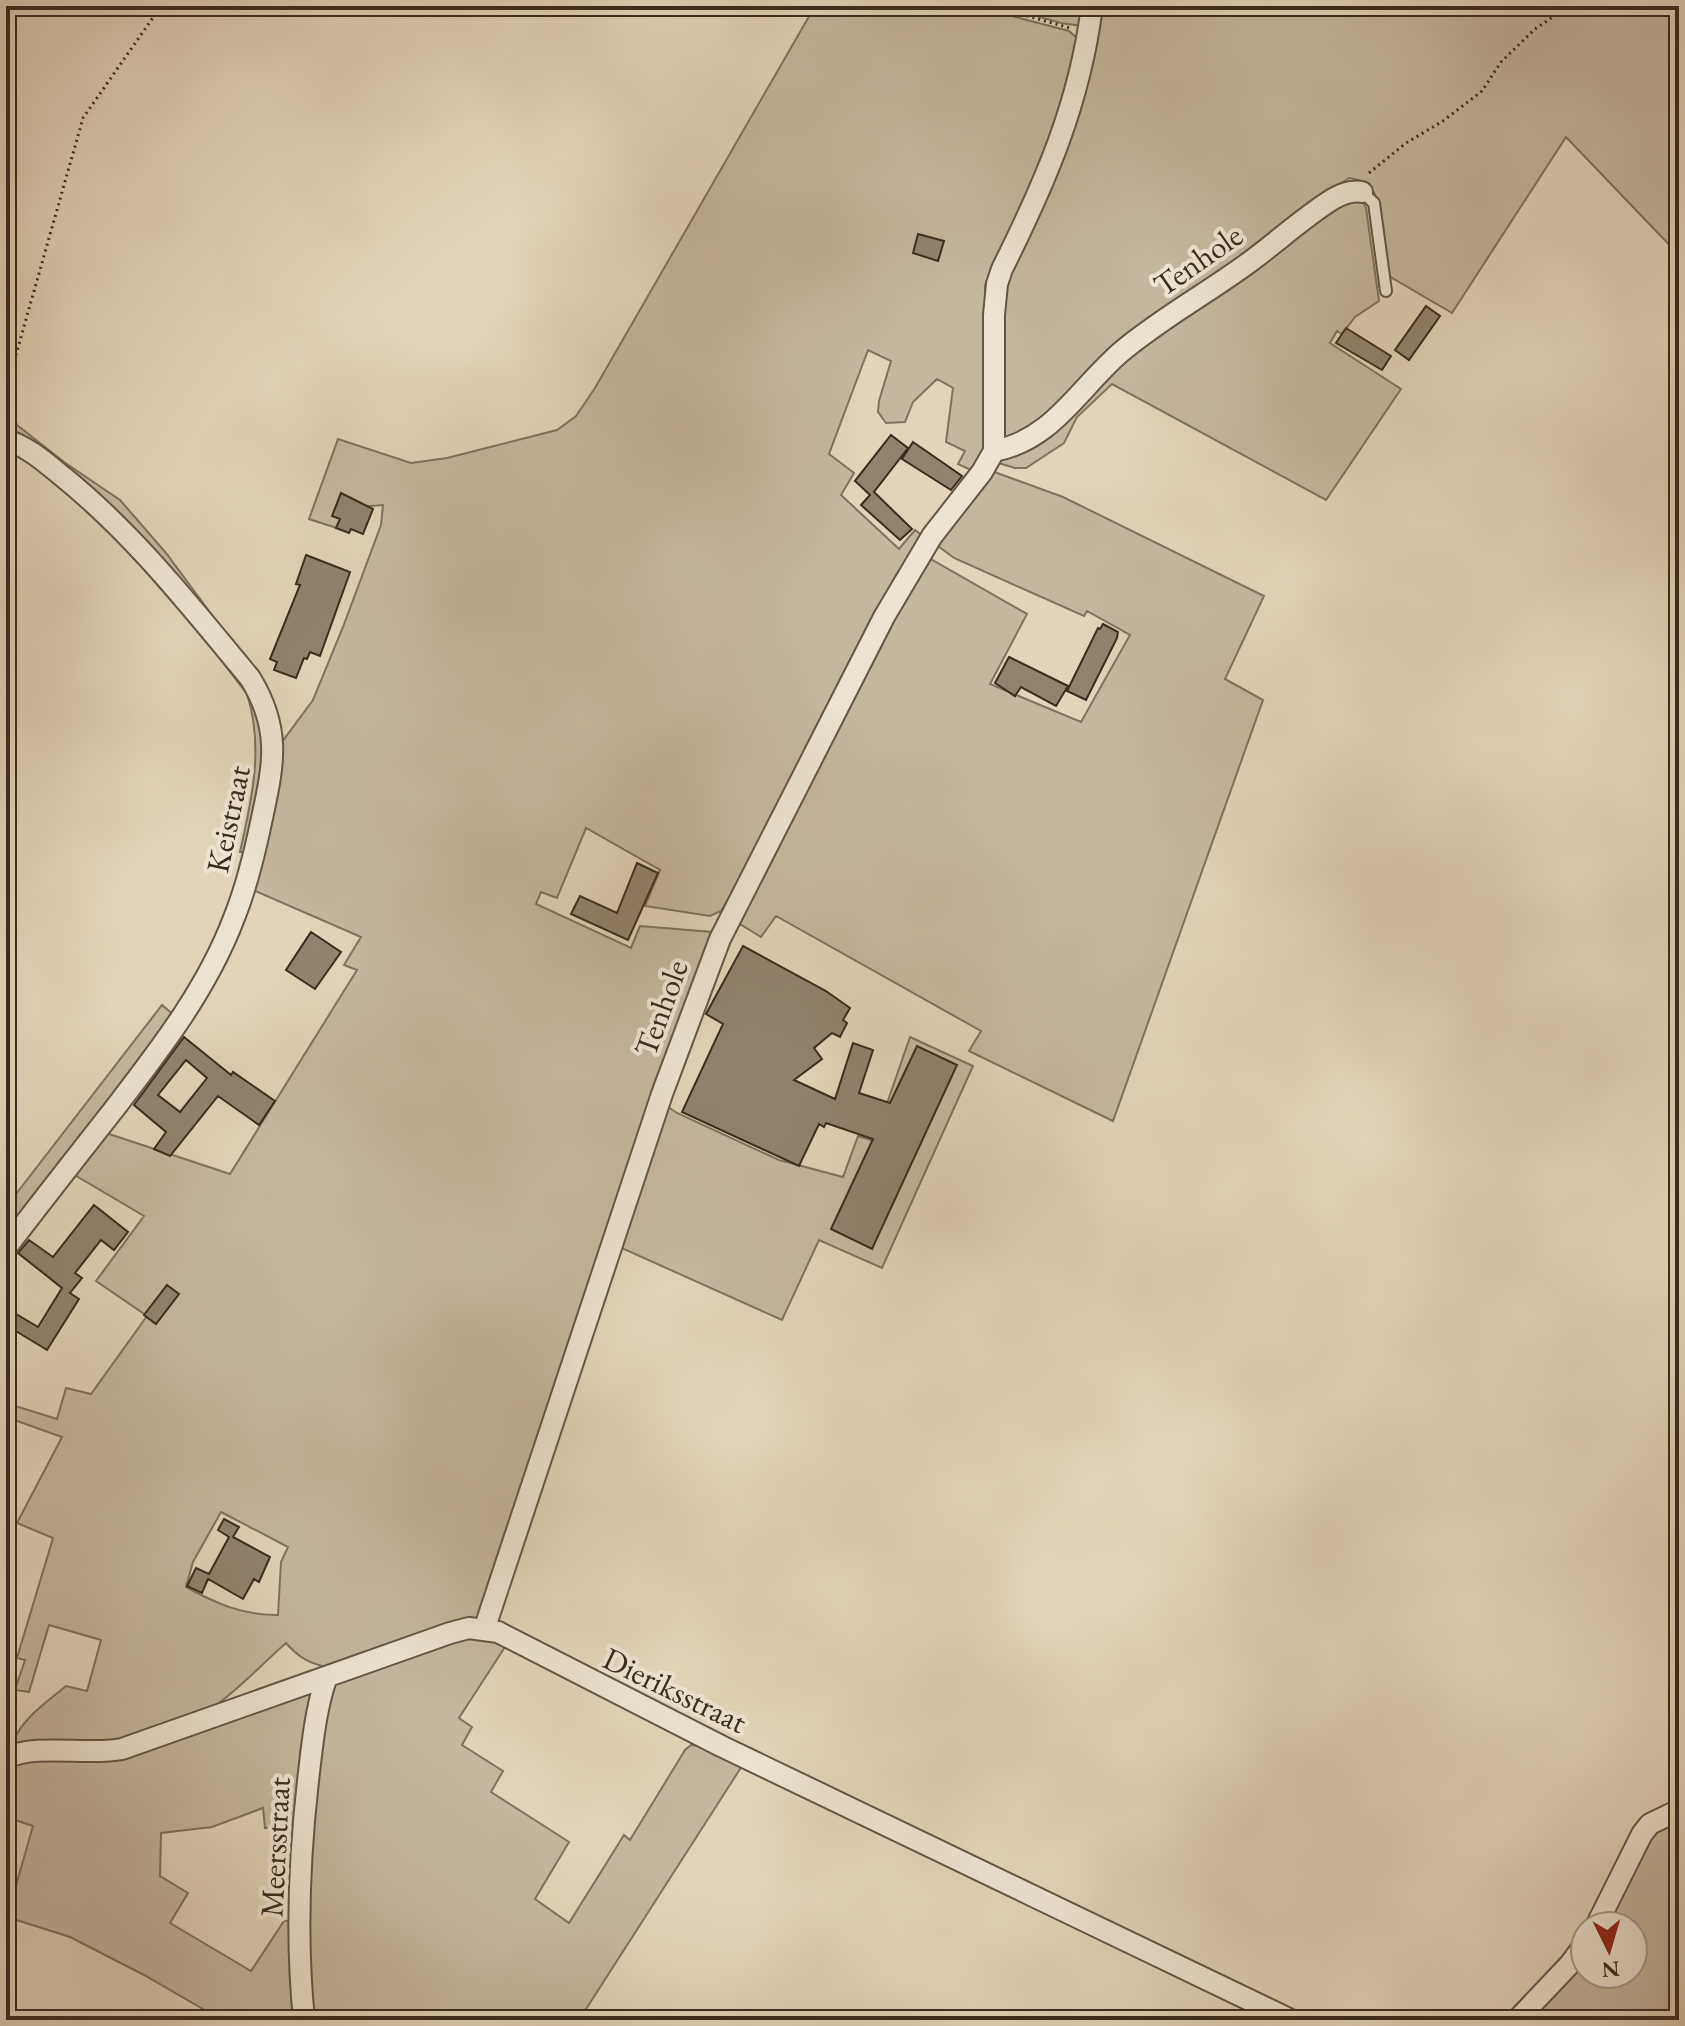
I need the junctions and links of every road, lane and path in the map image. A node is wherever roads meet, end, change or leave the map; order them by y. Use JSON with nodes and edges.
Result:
{"nodes":[{"id":1,"x":161,"y":6,"type":"edge"},
{"id":2,"x":992,"y":6,"type":"edge"},
{"id":3,"x":1092,"y":6,"type":"edge"},
{"id":4,"x":1569,"y":6,"type":"edge"},
{"id":5,"x":1088,"y":34,"type":"junction"},
{"id":6,"x":1362,"y":192,"type":"junction"},
{"id":7,"x":1386,"y":291,"type":"dead end"},
{"id":8,"x":6,"y":390,"type":"edge"},
{"id":9,"x":6,"y":440,"type":"edge"},
{"id":10,"x":994,"y":451,"type":"junction"},
{"id":11,"x":6,"y":1248,"type":"edge"},
{"id":12,"x":484,"y":1630,"type":"junction"},
{"id":13,"x":326,"y":1679,"type":"junction"},
{"id":14,"x":6,"y":1758,"type":"edge"},
{"id":15,"x":1679,"y":1810,"type":"edge"},
{"id":16,"x":1604,"y":1910,"type":"edge"},
{"id":17,"x":1569,"y":1965,"type":"edge"},
{"id":18,"x":304,"y":2020,"type":"edge"},
{"id":19,"x":1291,"y":2020,"type":"edge"},
{"id":20,"x":1517,"y":2020,"type":"edge"}],
"edges":[{"from":1,"to":8,"type":"path"},
{"from":2,"to":5,"type":"path"},
{"from":3,"to":5,"type":"street"},
{"from":4,"to":6,"type":"path"},
{"from":5,"to":10,"type":"street"},
{"from":6,"to":7,"type":"lane"},
{"from":6,"to":10,"type":"street","name":"Tenhole"},
{"from":9,"to":11,"type":"street","name":"Keistraat"},
{"from":10,"to":12,"type":"street","name":"Tenhole"},
{"from":12,"to":13,"type":"street","name":"Dieriksstraat"},
{"from":12,"to":19,"type":"street","name":"Dieriksstraat"},
{"from":13,"to":14,"type":"street","name":"Dieriksstraat"},
{"from":13,"to":18,"type":"street","name":"Meersstraat"},
{"from":15,"to":16,"type":"street"},
{"from":17,"to":20,"type":"street"}]}
